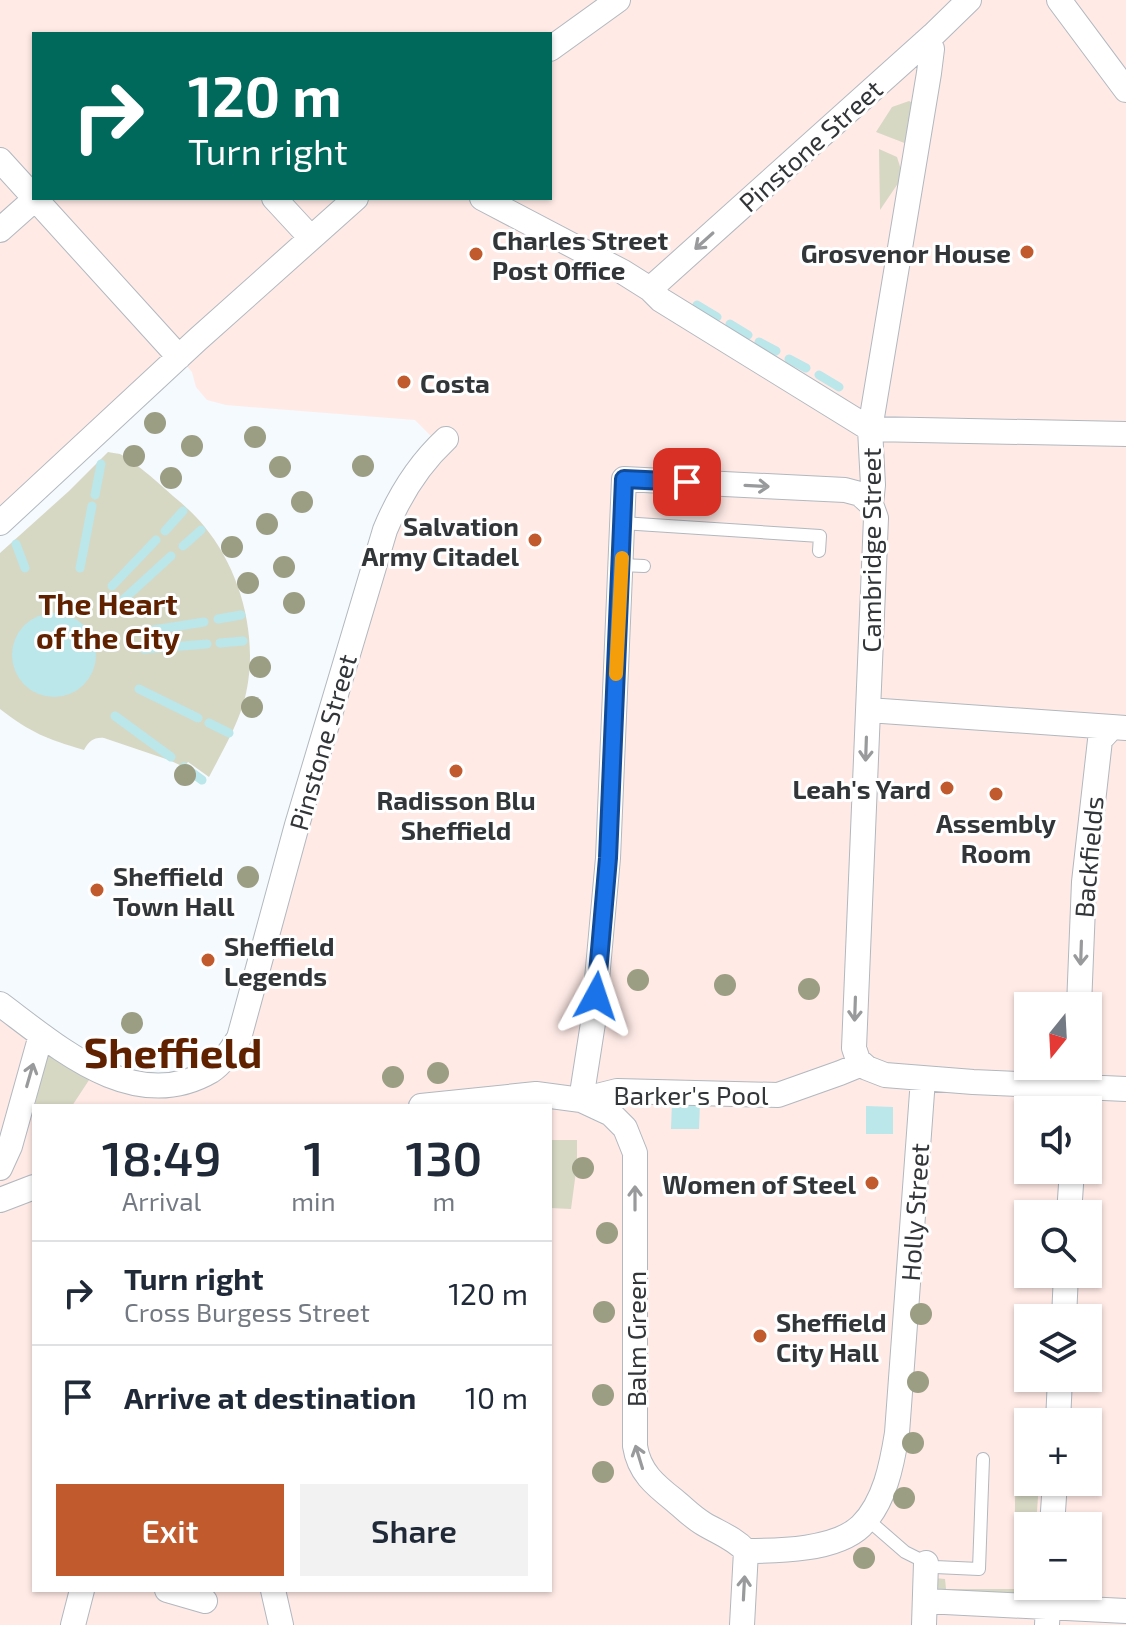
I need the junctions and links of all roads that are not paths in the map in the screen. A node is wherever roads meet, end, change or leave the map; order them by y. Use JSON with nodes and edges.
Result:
{"nodes":[{"id":1,"x":618,"y":0,"type":"edge"},
{"id":2,"x":969,"y":0,"type":"edge"},
{"id":3,"x":1059,"y":0,"type":"edge"},
{"id":4,"x":925,"y":42,"type":"junction"},
{"id":5,"x":552,"y":48,"type":"edge"},
{"id":6,"x":1126,"y":90,"type":"edge"},
{"id":7,"x":0,"y":160,"type":"edge"},
{"id":8,"x":32,"y":196,"type":"edge"},
{"id":9,"x":34,"y":200,"type":"edge"},
{"id":10,"x":36,"y":200,"type":"edge"},
{"id":11,"x":276,"y":200,"type":"edge"},
{"id":12,"x":354,"y":200,"type":"edge"},
{"id":13,"x":486,"y":200,"type":"edge"},
{"id":14,"x":0,"y":230,"type":"edge"},
{"id":15,"x":311,"y":238,"type":"junction"},
{"id":16,"x":650,"y":289,"type":"junction"},
{"id":17,"x":179,"y":357,"type":"junction"},
{"id":18,"x":870,"y":429,"type":"junction"},
{"id":19,"x":1126,"y":434,"type":"edge"},
{"id":20,"x":446,"y":439,"type":"dead end"},
{"id":21,"x":871,"y":504,"type":"junction"},
{"id":22,"x":0,"y":523,"type":"edge"},
{"id":23,"x":622,"y":523,"type":"junction"},
{"id":24,"x":819,"y":551,"type":"dead end"},
{"id":25,"x":868,"y":710,"type":"junction"},
{"id":26,"x":1119,"y":728,"type":"edge"},
{"id":27,"x":1080,"y":992,"type":"edge"},
{"id":28,"x":0,"y":1004,"type":"edge"},
{"id":29,"x":41,"y":1035,"type":"junction"},
{"id":30,"x":862,"y":1064,"type":"junction"},
{"id":31,"x":923,"y":1079,"type":"junction"},
{"id":32,"x":1076,"y":1088,"type":"edge"},
{"id":33,"x":1126,"y":1089,"type":"edge"},
{"id":34,"x":581,"y":1100,"type":"junction"},
{"id":35,"x":448,"y":1104,"type":"edge"},
{"id":36,"x":0,"y":1168,"type":"edge"},
{"id":37,"x":32,"y":1188,"type":"edge"},
{"id":38,"x":0,"y":1200,"type":"edge"},
{"id":39,"x":983,"y":1459,"type":"dead end"},
{"id":40,"x":867,"y":1519,"type":"junction"},
{"id":41,"x":746,"y":1551,"type":"junction"},
{"id":42,"x":926,"y":1563,"type":"junction"},
{"id":43,"x":81,"y":1592,"type":"edge"},
{"id":44,"x":181,"y":1592,"type":"edge"},
{"id":45,"x":273,"y":1592,"type":"edge"},
{"id":46,"x":208,"y":1596,"type":"edge"},
{"id":47,"x":1048,"y":1606,"type":"edge"},
{"id":48,"x":928,"y":1609,"type":"edge"},
{"id":49,"x":1126,"y":1611,"type":"edge"},
{"id":50,"x":73,"y":1625,"type":"edge"},
{"id":51,"x":198,"y":1625,"type":"edge"},
{"id":52,"x":281,"y":1625,"type":"edge"},
{"id":53,"x":742,"y":1625,"type":"edge"}],
"edges":[{"from":1,"to":5,"type":"street"},
{"from":2,"to":4,"type":"street","name":"Pinstone Street"},
{"from":3,"to":6,"type":"street"},
{"from":4,"to":16,"type":"street","name":"Pinstone Street","one_way":true},
{"from":4,"to":18,"type":"street","name":"Cambridge Street"},
{"from":7,"to":8,"type":"street"},
{"from":9,"to":14,"type":"street"},
{"from":10,"to":17,"type":"street"},
{"from":11,"to":15,"type":"street"},
{"from":12,"to":15,"type":"street"},
{"from":13,"to":16,"type":"street"},
{"from":15,"to":17,"type":"street"},
{"from":16,"to":18,"type":"street"},
{"from":17,"to":22,"type":"street"},
{"from":18,"to":19,"type":"street"},
{"from":18,"to":21,"type":"street","name":"Cambridge Street"},
{"from":20,"to":29,"type":"street","name":"Pinstone Street"},
{"from":23,"to":21,"type":"street","one_way":true},
{"from":21,"to":25,"type":"street","name":"Cambridge Street"},
{"from":23,"to":24,"type":"lane"},
{"from":23,"to":34,"type":"street"},
{"from":25,"to":26,"type":"street"},
{"from":25,"to":30,"type":"street","name":"Cambridge Street","one_way":true},
{"from":26,"to":27,"type":"street","name":"Backfields","one_way":true},
{"from":28,"to":29,"type":"street"},
{"from":36,"to":29,"type":"street","one_way":true},
{"from":30,"to":31,"type":"street"},
{"from":30,"to":34,"type":"street","name":"Barker's Pool"},
{"from":31,"to":32,"type":"street"},
{"from":31,"to":40,"type":"street","name":"Holly Street"},
{"from":32,"to":33,"type":"street"},
{"from":34,"to":35,"type":"street","name":"Barker's Pool"},
{"from":41,"to":34,"type":"street","name":"Balm Green","one_way":true},
{"from":37,"to":38,"type":"street"},
{"from":39,"to":42,"type":"lane"},
{"from":40,"to":41,"type":"street","name":"Holly Street"},
{"from":40,"to":42,"type":"lane"},
{"from":53,"to":41,"type":"street","one_way":true},
{"from":42,"to":48,"type":"street"},
{"from":43,"to":50,"type":"street"},
{"from":44,"to":46,"type":"street"},
{"from":45,"to":52,"type":"street"},
{"from":46,"to":51,"type":"street"},
{"from":47,"to":48,"type":"street"},
{"from":47,"to":49,"type":"street"}]}
